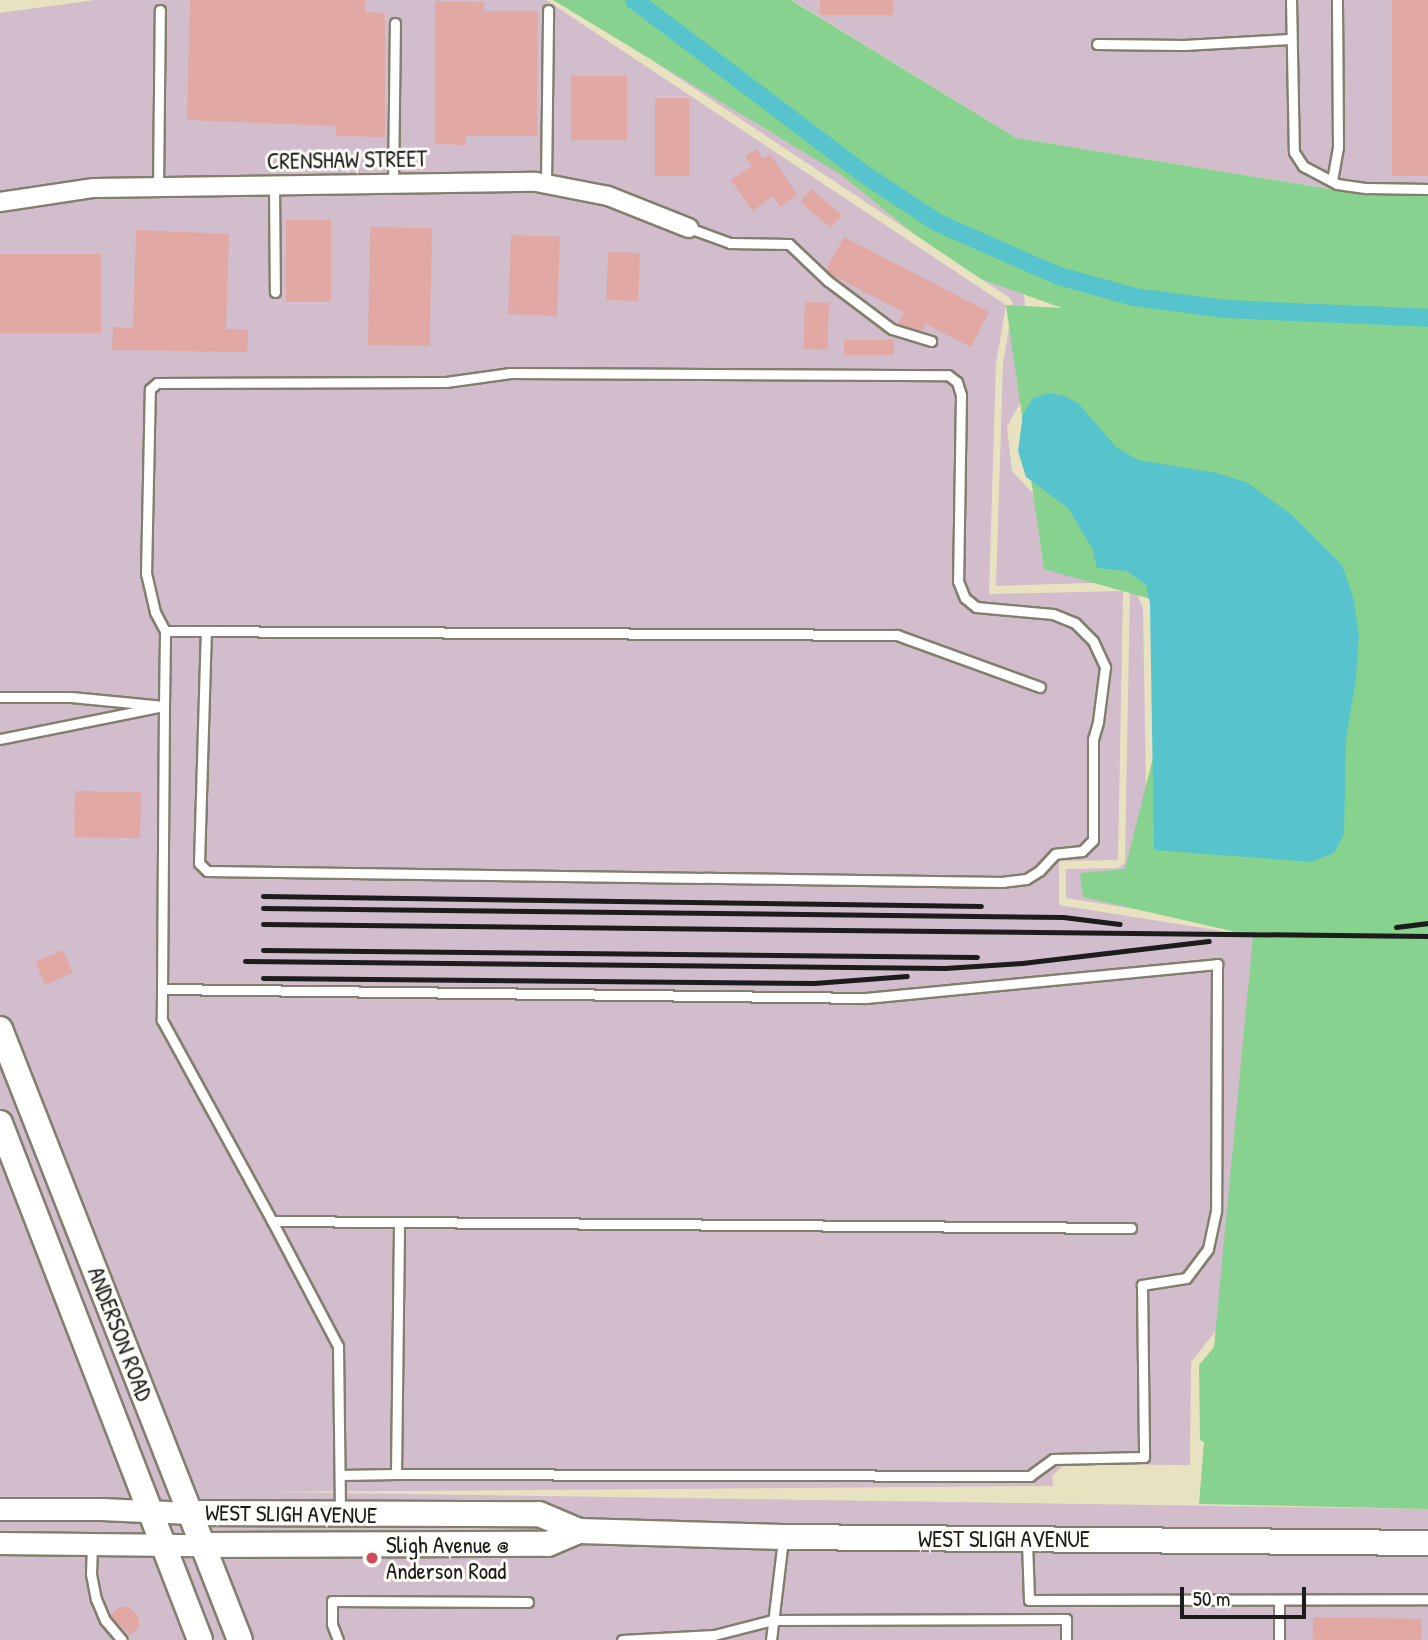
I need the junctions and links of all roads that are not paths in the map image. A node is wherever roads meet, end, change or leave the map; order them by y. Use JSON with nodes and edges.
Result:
{"nodes":[{"id":1,"x":1291,"y":0,"type":"edge"},
{"id":2,"x":1337,"y":0,"type":"edge"},
{"id":3,"x":160,"y":10,"type":"dead end"},
{"id":4,"x":548,"y":10,"type":"dead end"},
{"id":5,"x":395,"y":23,"type":"dead end"},
{"id":6,"x":1290,"y":39,"type":"junction"},
{"id":7,"x":1097,"y":44,"type":"dead end"},
{"id":8,"x":1332,"y":181,"type":"junction"},
{"id":9,"x":393,"y":184,"type":"junction"},
{"id":10,"x":546,"y":184,"type":"junction"},
{"id":11,"x":274,"y":186,"type":"junction"},
{"id":12,"x":158,"y":188,"type":"junction"},
{"id":13,"x":1428,"y":189,"type":"edge"},
{"id":14,"x":0,"y":202,"type":"edge"},
{"id":15,"x":689,"y":228,"type":"joint"},
{"id":16,"x":275,"y":292,"type":"dead end"},
{"id":17,"x":931,"y":341,"type":"dead end"},
{"id":18,"x":165,"y":631,"type":"junction"},
{"id":19,"x":206,"y":631,"type":"junction"},
{"id":20,"x":1040,"y":687,"type":"dead end"},
{"id":21,"x":0,"y":697,"type":"edge"},
{"id":22,"x":164,"y":706,"type":"junction"},
{"id":23,"x":0,"y":739,"type":"edge"},
{"id":24,"x":162,"y":989,"type":"junction"},
{"id":25,"x":0,"y":1029,"type":"edge"},
{"id":26,"x":5,"y":1056,"type":"edge"},
{"id":27,"x":0,"y":1123,"type":"edge"},
{"id":28,"x":272,"y":1221,"type":"junction"},
{"id":29,"x":399,"y":1222,"type":"junction"},
{"id":30,"x":1131,"y":1228,"type":"dead end"},
{"id":31,"x":396,"y":1474,"type":"junction"},
{"id":32,"x":341,"y":1475,"type":"junction"},
{"id":33,"x":0,"y":1509,"type":"edge"},
{"id":34,"x":149,"y":1511,"type":"junction"},
{"id":35,"x":190,"y":1513,"type":"junction"},
{"id":36,"x":340,"y":1516,"type":"junction"},
{"id":37,"x":579,"y":1531,"type":"junction"},
{"id":38,"x":783,"y":1537,"type":"junction"},
{"id":39,"x":1027,"y":1539,"type":"junction"},
{"id":40,"x":1428,"y":1542,"type":"edge"},
{"id":41,"x":0,"y":1543,"type":"edge"},
{"id":42,"x":92,"y":1543,"type":"junction"},
{"id":43,"x":162,"y":1543,"type":"junction"},
{"id":44,"x":203,"y":1545,"type":"junction"},
{"id":45,"x":1029,"y":1600,"type":"junction"},
{"id":46,"x":1428,"y":1600,"type":"edge"},
{"id":47,"x":1279,"y":1601,"type":"junction"},
{"id":48,"x":528,"y":1602,"type":"dead end"},
{"id":49,"x":1029,"y":1619,"type":"junction"},
{"id":50,"x":772,"y":1620,"type":"junction"},
{"id":51,"x":122,"y":1640,"type":"edge"},
{"id":52,"x":201,"y":1640,"type":"edge"},
{"id":53,"x":240,"y":1640,"type":"edge"},
{"id":54,"x":338,"y":1640,"type":"edge"},
{"id":55,"x":622,"y":1640,"type":"edge"},
{"id":56,"x":772,"y":1640,"type":"edge"},
{"id":57,"x":1066,"y":1640,"type":"edge"},
{"id":58,"x":1279,"y":1640,"type":"edge"}],
"edges":[{"from":1,"to":6,"type":"lane"},
{"from":2,"to":8,"type":"lane"},
{"from":3,"to":12,"type":"lane"},
{"from":4,"to":10,"type":"lane"},
{"from":5,"to":9,"type":"lane"},
{"from":6,"to":7,"type":"lane"},
{"from":6,"to":8,"type":"lane"},
{"from":8,"to":13,"type":"lane"},
{"from":9,"to":10,"type":"street","name":"CRENSHAW STREET"},
{"from":9,"to":11,"type":"street","name":"CRENSHAW STREET"},
{"from":10,"to":15,"type":"street","name":"CRENSHAW STREET"},
{"from":11,"to":12,"type":"street","name":"CRENSHAW STREET"},
{"from":11,"to":16,"type":"lane"},
{"from":12,"to":14,"type":"street","name":"CRENSHAW STREET"},
{"from":15,"to":17,"type":"lane"},
{"from":18,"to":19,"type":"lane"},
{"from":18,"to":19,"type":"lane"},
{"from":18,"to":22,"type":"lane"},
{"from":19,"to":20,"type":"lane"},
{"from":21,"to":22,"type":"lane"},
{"from":22,"to":23,"type":"lane"},
{"from":22,"to":24,"type":"lane"},
{"from":24,"to":28,"type":"lane"},
{"from":24,"to":31,"type":"lane"},
{"from":25,"to":26,"type":"main road","name":"ANDERSON ROAD"},
{"from":26,"to":35,"type":"main road","name":"ANDERSON ROAD"},
{"from":27,"to":34,"type":"main road","name":"ANDERSON ROAD"},
{"from":28,"to":29,"type":"lane"},
{"from":28,"to":32,"type":"lane"},
{"from":29,"to":30,"type":"lane"},
{"from":29,"to":31,"type":"lane"},
{"from":31,"to":32,"type":"lane"},
{"from":32,"to":36,"type":"lane"},
{"from":33,"to":34,"type":"street","name":"WEST SLIGH AVENUE"},
{"from":34,"to":35,"type":"street","name":"WEST SLIGH AVENUE"},
{"from":34,"to":43,"type":"main road","name":"ANDERSON ROAD"},
{"from":35,"to":36,"type":"main road","name":"WEST SLIGH AVENUE"},
{"from":35,"to":44,"type":"main road","name":"ANDERSON ROAD"},
{"from":36,"to":37,"type":"main road","name":"WEST SLIGH AVENUE"},
{"from":37,"to":38,"type":"main road","name":"WEST SLIGH AVENUE"},
{"from":37,"to":44,"type":"main road","name":"WEST SLIGH AVENUE"},
{"from":38,"to":39,"type":"main road","name":"WEST SLIGH AVENUE"},
{"from":38,"to":50,"type":"lane"},
{"from":39,"to":40,"type":"main road","name":"WEST SLIGH AVENUE"},
{"from":39,"to":45,"type":"lane"},
{"from":41,"to":42,"type":"street","name":"WEST SLIGH AVENUE"},
{"from":42,"to":43,"type":"street","name":"WEST SLIGH AVENUE"},
{"from":42,"to":51,"type":"lane"},
{"from":43,"to":44,"type":"street","name":"WEST SLIGH AVENUE"},
{"from":43,"to":52,"type":"main road","name":"ANDERSON ROAD"},
{"from":44,"to":53,"type":"main road","name":"ANDERSON ROAD"},
{"from":45,"to":47,"type":"lane"},
{"from":45,"to":49,"type":"lane"},
{"from":46,"to":47,"type":"lane"},
{"from":47,"to":58,"type":"lane"},
{"from":48,"to":54,"type":"lane"},
{"from":49,"to":50,"type":"lane"},
{"from":49,"to":57,"type":"lane"},
{"from":50,"to":55,"type":"lane"},
{"from":50,"to":56,"type":"lane"}]}
